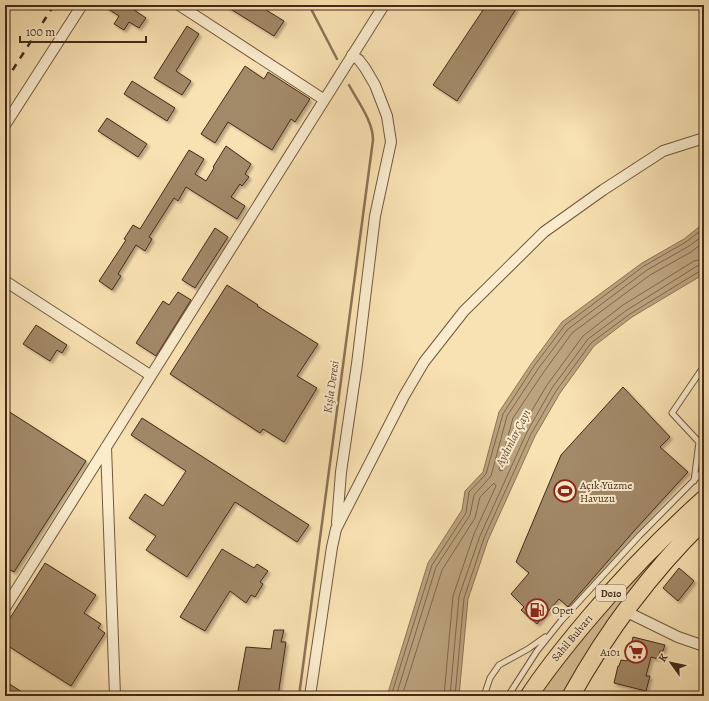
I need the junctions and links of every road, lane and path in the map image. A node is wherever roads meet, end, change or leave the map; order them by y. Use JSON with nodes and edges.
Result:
{"nodes":[{"id":1,"x":82,"y":5,"type":"edge"},
{"id":2,"x":179,"y":5,"type":"edge"},
{"id":3,"x":384,"y":5,"type":"edge"},
{"id":4,"x":352,"y":55,"type":"junction"},
{"id":5,"x":323,"y":99,"type":"junction"},
{"id":6,"x":5,"y":125,"type":"edge"},
{"id":7,"x":704,"y":138,"type":"edge"},
{"id":8,"x":5,"y":281,"type":"edge"},
{"id":9,"x":704,"y":366,"type":"edge"},
{"id":10,"x":150,"y":375,"type":"junction"},
{"id":11,"x":704,"y":434,"type":"edge"},
{"id":12,"x":699,"y":442,"type":"junction"},
{"id":13,"x":106,"y":447,"type":"junction"},
{"id":14,"x":704,"y":470,"type":"edge"},
{"id":15,"x":694,"y":481,"type":"junction"},
{"id":16,"x":704,"y":499,"type":"edge"},
{"id":17,"x":704,"y":520,"type":"edge"},
{"id":18,"x":336,"y":530,"type":"junction"},
{"id":19,"x":5,"y":608,"type":"edge"},
{"id":20,"x":625,"y":611,"type":"junction"},
{"id":21,"x":550,"y":634,"type":"junction"},
{"id":22,"x":704,"y":646,"type":"edge"},
{"id":23,"x":115,"y":696,"type":"edge"},
{"id":24,"x":310,"y":696,"type":"edge"},
{"id":25,"x":486,"y":696,"type":"edge"},
{"id":26,"x":508,"y":696,"type":"edge"},
{"id":27,"x":529,"y":696,"type":"edge"},
{"id":28,"x":571,"y":696,"type":"edge"}],
"edges":[{"from":1,"to":6,"type":"street"},
{"from":2,"to":5,"type":"street"},
{"from":3,"to":4,"type":"street"},
{"from":4,"to":5,"type":"street"},
{"from":4,"to":18,"type":"street"},
{"from":5,"to":10,"type":"street"},
{"from":7,"to":18,"type":"street"},
{"from":8,"to":10,"type":"street"},
{"from":9,"to":12,"type":"lane"},
{"from":10,"to":13,"type":"street"},
{"from":11,"to":12,"type":"lane"},
{"from":12,"to":15,"type":"lane"},
{"from":13,"to":19,"type":"street"},
{"from":13,"to":23,"type":"street"},
{"from":14,"to":15,"type":"lane"},
{"from":15,"to":21,"type":"lane"},
{"from":16,"to":27,"type":"highway","name":"Sahil Bulvarı","number":"D010"},
{"from":17,"to":20,"type":"highway","number":"D010"},
{"from":18,"to":24,"type":"street"},
{"from":20,"to":22,"type":"street"},
{"from":20,"to":28,"type":"highway","number":"D010"},
{"from":21,"to":25,"type":"lane"},
{"from":21,"to":26,"type":"lane"}]}
